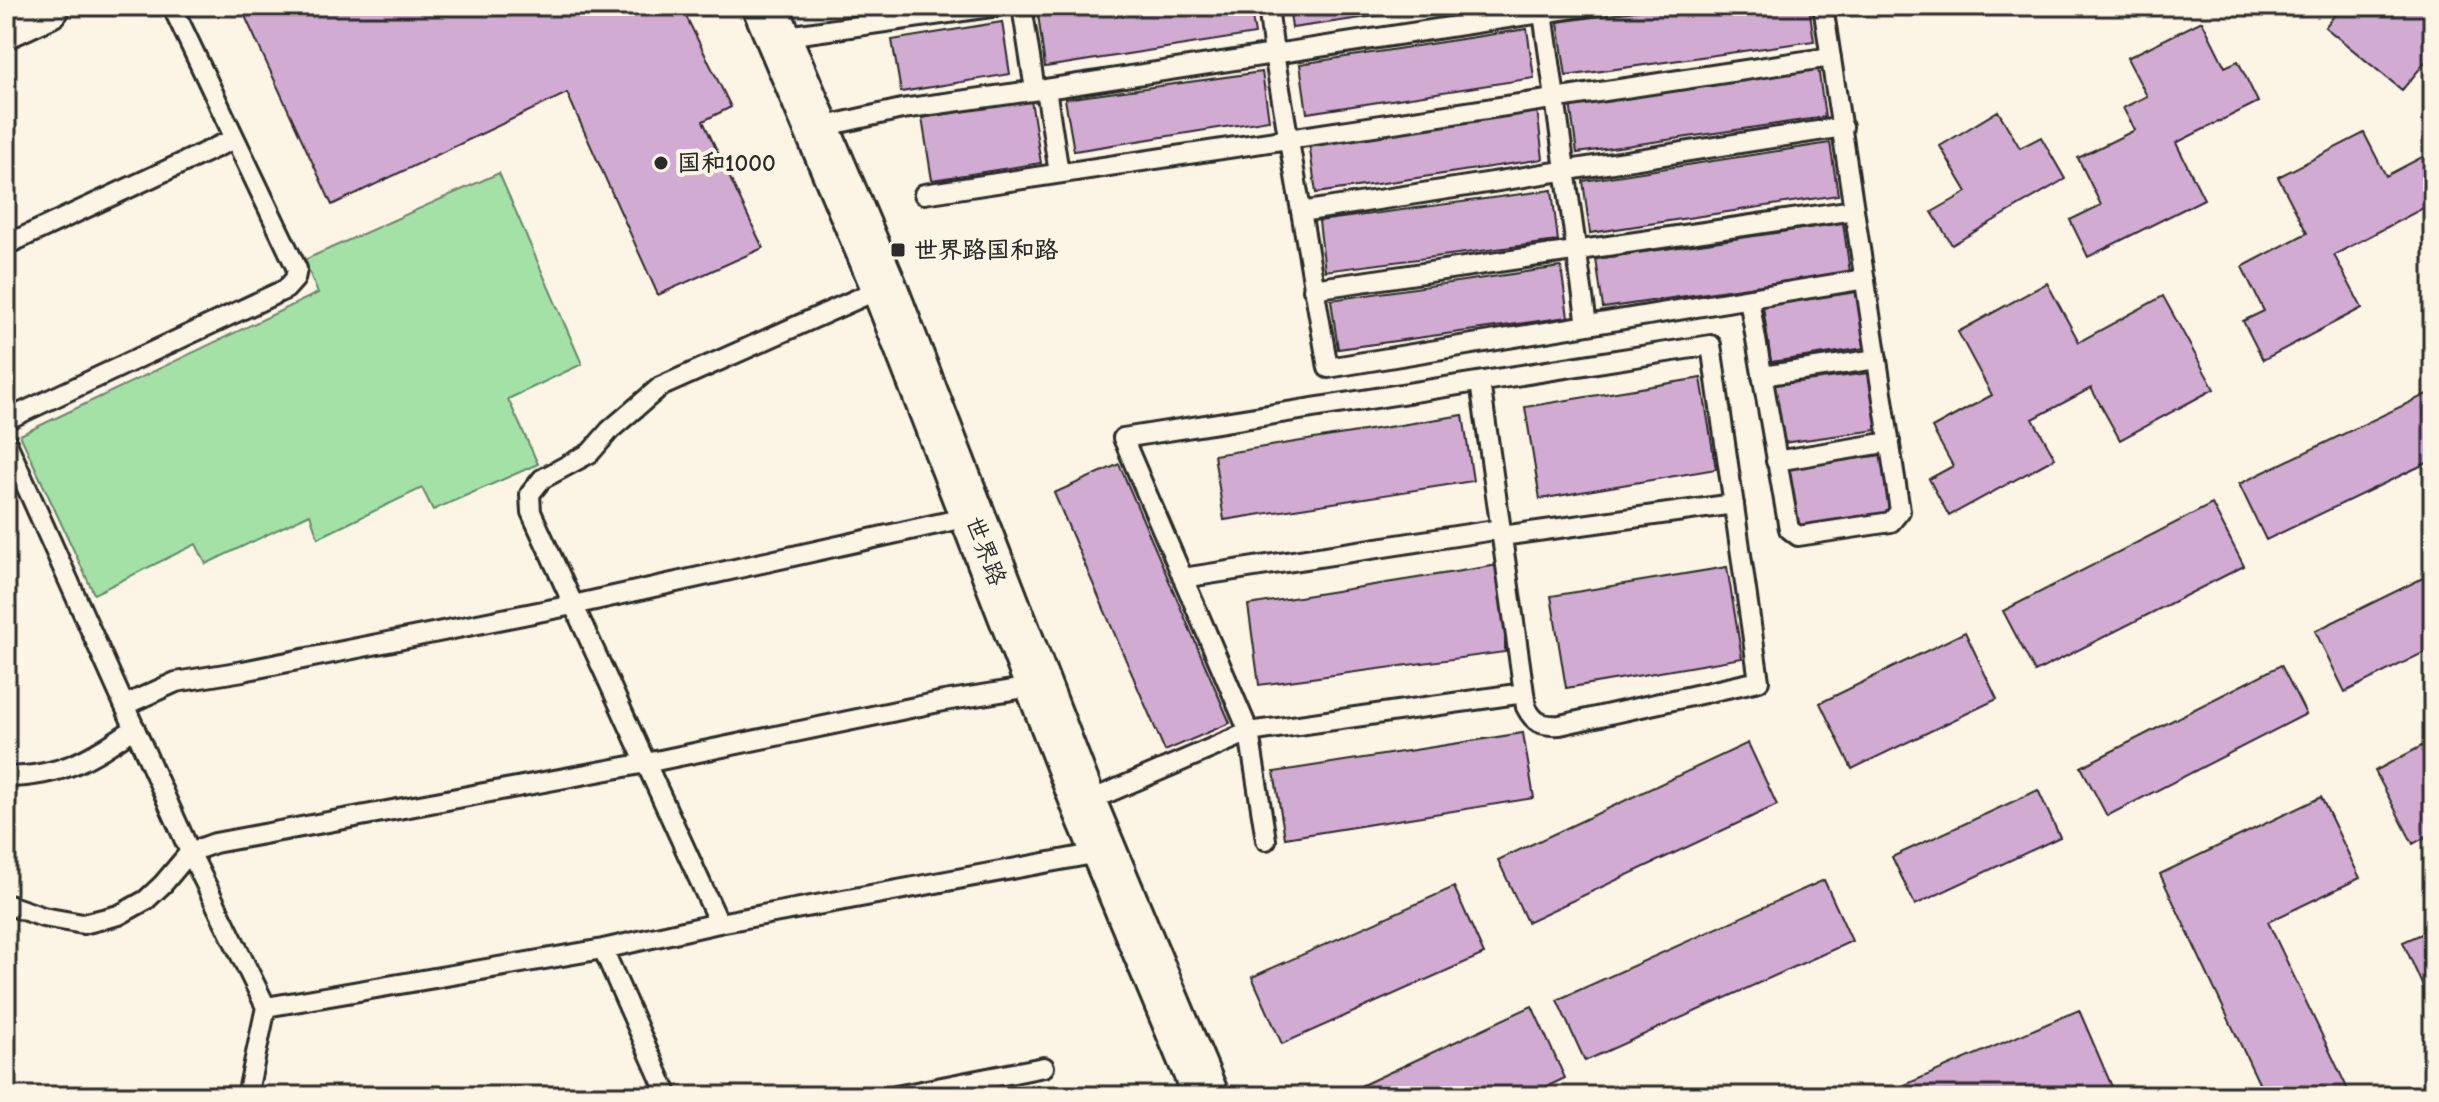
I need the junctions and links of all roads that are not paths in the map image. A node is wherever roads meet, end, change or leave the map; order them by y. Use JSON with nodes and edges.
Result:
{"nodes":[{"id":1,"x":47,"y":6,"type":"edge"},
{"id":2,"x":172,"y":6,"type":"edge"},
{"id":3,"x":998,"y":6,"type":"edge"},
{"id":4,"x":1022,"y":6,"type":"edge"},
{"id":5,"x":1268,"y":6,"type":"edge"},
{"id":6,"x":1587,"y":6,"type":"edge"},
{"id":7,"x":1823,"y":6,"type":"edge"},
{"id":8,"x":1542,"y":9,"type":"edge"},
{"id":9,"x":771,"y":21,"type":"edge"},
{"id":10,"x":6,"y":25,"type":"edge"},
{"id":11,"x":1274,"y":54,"type":"junction"},
{"id":12,"x":1831,"y":57,"type":"junction"},
{"id":13,"x":1040,"y":90,"type":"junction"},
{"id":14,"x":1554,"y":98,"type":"junction"},
{"id":15,"x":1843,"y":127,"type":"junction"},
{"id":16,"x":817,"y":128,"type":"junction"},
{"id":17,"x":1290,"y":137,"type":"junction"},
{"id":18,"x":234,"y":139,"type":"junction"},
{"id":19,"x":1566,"y":172,"type":"junction"},
{"id":20,"x":1059,"y":173,"type":"junction"},
{"id":21,"x":924,"y":194,"type":"dead end"},
{"id":22,"x":1854,"y":210,"type":"junction"},
{"id":23,"x":1301,"y":212,"type":"junction"},
{"id":24,"x":6,"y":245,"type":"edge"},
{"id":25,"x":1577,"y":250,"type":"junction"},
{"id":26,"x":1865,"y":279,"type":"junction"},
{"id":27,"x":884,"y":287,"type":"junction"},
{"id":28,"x":1313,"y":289,"type":"junction"},
{"id":29,"x":1749,"y":299,"type":"junction"},
{"id":30,"x":1587,"y":325,"type":"junction"},
{"id":31,"x":1877,"y":359,"type":"junction"},
{"id":32,"x":1762,"y":376,"type":"junction"},
{"id":33,"x":1480,"y":382,"type":"junction"},
{"id":34,"x":6,"y":420,"type":"edge"},
{"id":35,"x":6,"y":441,"type":"edge"},
{"id":36,"x":1890,"y":442,"type":"junction"},
{"id":37,"x":1776,"y":461,"type":"junction"},
{"id":38,"x":1734,"y":504,"type":"junction"},
{"id":39,"x":973,"y":516,"type":"junction"},
{"id":40,"x":1501,"y":533,"type":"junction"},
{"id":41,"x":1183,"y":578,"type":"junction"},
{"id":42,"x":573,"y":605,"type":"junction"},
{"id":43,"x":1038,"y":686,"type":"junction"},
{"id":44,"x":1524,"y":693,"type":"junction"},
{"id":45,"x":125,"y":705,"type":"junction"},
{"id":46,"x":135,"y":728,"type":"junction"},
{"id":47,"x":1249,"y":732,"type":"junction"},
{"id":48,"x":646,"y":763,"type":"junction"},
{"id":49,"x":6,"y":777,"type":"edge"},
{"id":50,"x":1084,"y":804,"type":"junction"},
{"id":51,"x":1266,"y":840,"type":"dead end"},
{"id":52,"x":190,"y":852,"type":"junction"},
{"id":53,"x":1104,"y":852,"type":"junction"},
{"id":54,"x":6,"y":904,"type":"edge"},
{"id":55,"x":719,"y":923,"type":"junction"},
{"id":56,"x":603,"y":949,"type":"junction"},
{"id":57,"x":266,"y":1007,"type":"junction"},
{"id":58,"x":1044,"y":1067,"type":"dead end"},
{"id":59,"x":247,"y":1096,"type":"edge"},
{"id":60,"x":668,"y":1096,"type":"edge"},
{"id":61,"x":896,"y":1096,"type":"edge"},
{"id":62,"x":1206,"y":1096,"type":"edge"}],
"edges":[{"from":1,"to":10,"type":"street"},
{"from":2,"to":18,"type":"lane"},
{"from":3,"to":9,"type":"lane"},
{"from":4,"to":13,"type":"lane"},
{"from":5,"to":11,"type":"lane"},
{"from":6,"to":8,"type":"lane"},
{"from":7,"to":12,"type":"lane"},
{"from":8,"to":11,"type":"lane"},
{"from":8,"to":14,"type":"lane"},
{"from":9,"to":16,"type":"street","name":"世界路"},
{"from":11,"to":13,"type":"lane"},
{"from":11,"to":17,"type":"lane"},
{"from":12,"to":14,"type":"lane"},
{"from":12,"to":15,"type":"lane"},
{"from":13,"to":16,"type":"lane"},
{"from":13,"to":20,"type":"lane"},
{"from":14,"to":17,"type":"lane"},
{"from":14,"to":19,"type":"lane"},
{"from":15,"to":19,"type":"lane"},
{"from":15,"to":22,"type":"lane"},
{"from":16,"to":27,"type":"street","name":"世界路"},
{"from":17,"to":20,"type":"lane"},
{"from":17,"to":23,"type":"lane"},
{"from":18,"to":24,"type":"lane"},
{"from":18,"to":34,"type":"lane"},
{"from":19,"to":23,"type":"lane"},
{"from":19,"to":25,"type":"lane"},
{"from":20,"to":21,"type":"lane"},
{"from":22,"to":25,"type":"lane"},
{"from":22,"to":26,"type":"lane"},
{"from":23,"to":28,"type":"lane"},
{"from":25,"to":28,"type":"lane"},
{"from":25,"to":30,"type":"lane"},
{"from":26,"to":29,"type":"lane"},
{"from":26,"to":31,"type":"lane"},
{"from":27,"to":39,"type":"street","name":"世界路"},
{"from":27,"to":42,"type":"lane"},
{"from":28,"to":30,"type":"lane"},
{"from":29,"to":30,"type":"lane"},
{"from":29,"to":32,"type":"lane"},
{"from":31,"to":32,"type":"lane"},
{"from":31,"to":36,"type":"lane"},
{"from":32,"to":37,"type":"lane"},
{"from":33,"to":38,"type":"lane"},
{"from":33,"to":40,"type":"lane"},
{"from":33,"to":41,"type":"lane"},
{"from":35,"to":45,"type":"lane"},
{"from":36,"to":37,"type":"lane"},
{"from":36,"to":37,"type":"lane"},
{"from":38,"to":40,"type":"lane"},
{"from":38,"to":44,"type":"lane"},
{"from":39,"to":42,"type":"lane"},
{"from":39,"to":43,"type":"street","name":"世界路"},
{"from":40,"to":41,"type":"lane"},
{"from":40,"to":44,"type":"lane"},
{"from":41,"to":47,"type":"lane"},
{"from":42,"to":45,"type":"lane"},
{"from":42,"to":48,"type":"lane"},
{"from":43,"to":48,"type":"lane"},
{"from":43,"to":50,"type":"street","name":"世界路"},
{"from":44,"to":47,"type":"lane"},
{"from":45,"to":46,"type":"lane"},
{"from":46,"to":49,"type":"lane"},
{"from":46,"to":52,"type":"lane"},
{"from":47,"to":50,"type":"lane"},
{"from":47,"to":51,"type":"lane"},
{"from":48,"to":52,"type":"lane"},
{"from":48,"to":55,"type":"lane"},
{"from":50,"to":53,"type":"street","name":"世界路"},
{"from":52,"to":54,"type":"lane"},
{"from":52,"to":57,"type":"lane"},
{"from":53,"to":55,"type":"lane"},
{"from":53,"to":62,"type":"street","name":"世界路"},
{"from":55,"to":56,"type":"lane"},
{"from":56,"to":57,"type":"lane"},
{"from":56,"to":60,"type":"lane"},
{"from":57,"to":59,"type":"lane"},
{"from":58,"to":61,"type":"lane"}]}
